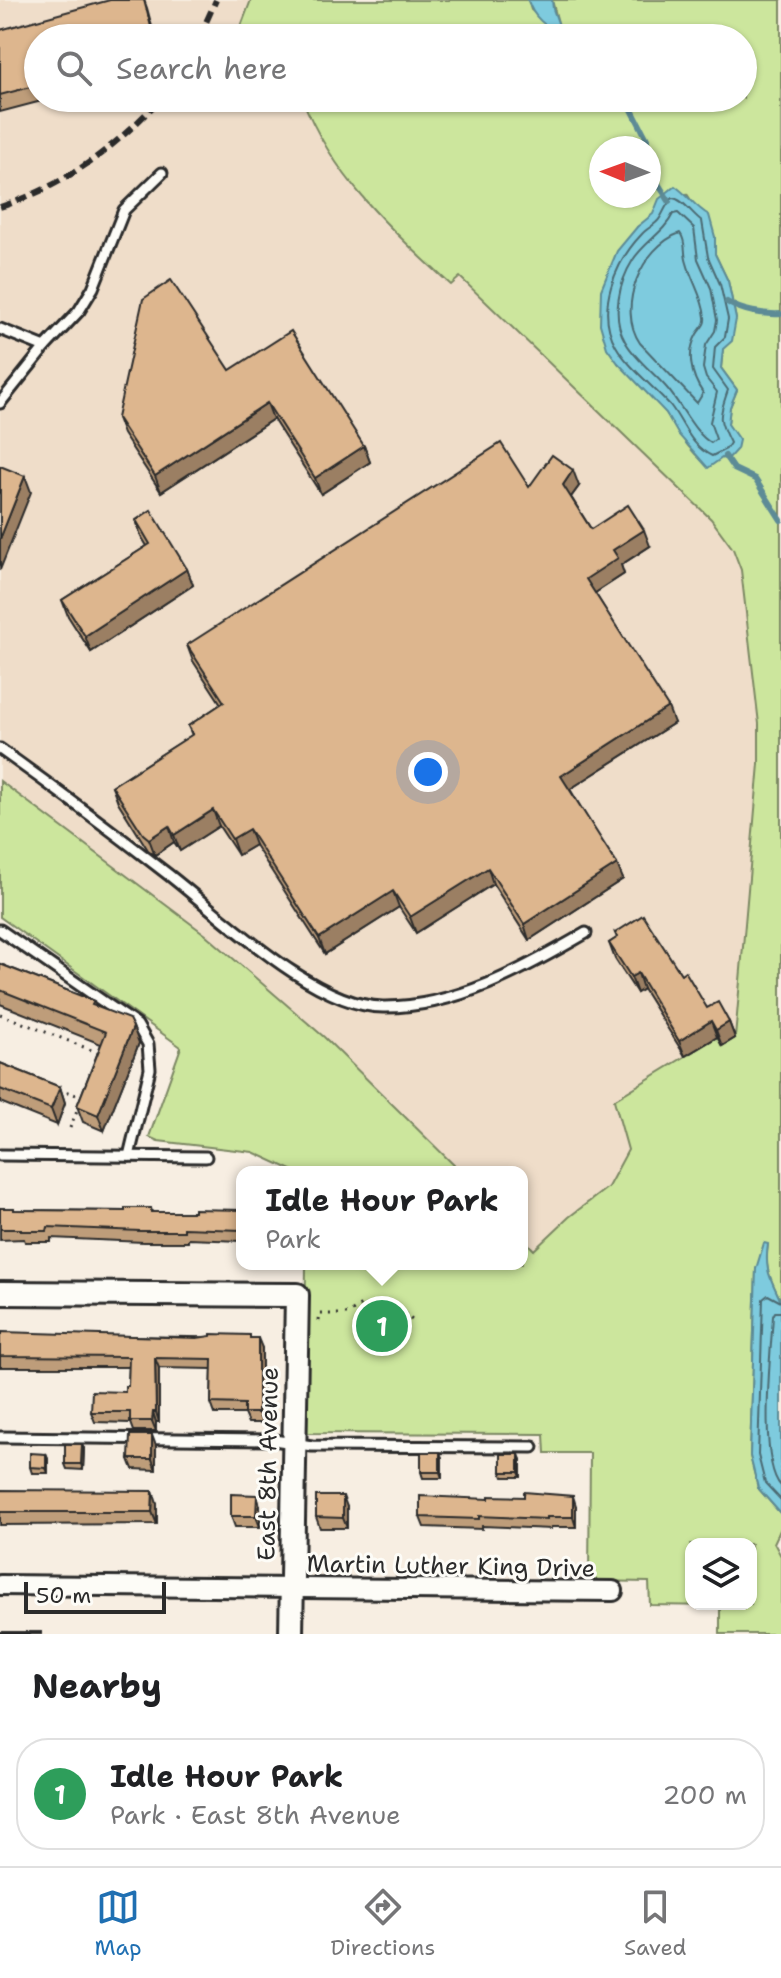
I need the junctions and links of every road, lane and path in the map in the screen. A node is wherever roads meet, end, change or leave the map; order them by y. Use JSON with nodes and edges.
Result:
{"nodes":[{"id":1,"x":162,"y":173,"type":"dead end"},
{"id":2,"x":0,"y":329,"type":"edge"},
{"id":3,"x":45,"y":347,"type":"junction"},
{"id":4,"x":0,"y":403,"type":"edge"},
{"id":5,"x":0,"y":749,"type":"edge"},
{"id":6,"x":0,"y":930,"type":"edge"},
{"id":7,"x":586,"y":933,"type":"dead end"},
{"id":8,"x":0,"y":1014,"type":"edge"},
{"id":9,"x":95,"y":1064,"type":"edge"},
{"id":10,"x":86,"y":1086,"type":"edge"},
{"id":11,"x":55,"y":1087,"type":"edge"},
{"id":12,"x":82,"y":1098,"type":"junction"},
{"id":13,"x":70,"y":1128,"type":"dead end"},
{"id":14,"x":0,"y":1155,"type":"edge"},
{"id":15,"x":129,"y":1156,"type":"junction"},
{"id":16,"x":206,"y":1157,"type":"dead end"},
{"id":17,"x":0,"y":1293,"type":"edge"},
{"id":18,"x":319,"y":1321,"type":"dead end"},
{"id":19,"x":413,"y":1321,"type":"dead end"},
{"id":20,"x":0,"y":1437,"type":"edge"},
{"id":21,"x":295,"y":1443,"type":"junction"},
{"id":22,"x":533,"y":1447,"type":"dead end"},
{"id":23,"x":0,"y":1585,"type":"edge"},
{"id":24,"x":293,"y":1588,"type":"junction"},
{"id":25,"x":613,"y":1591,"type":"dead end"},
{"id":26,"x":291,"y":1634,"type":"edge"}],
"edges":[{"from":1,"to":3,"type":"lane"},
{"from":2,"to":3,"type":"lane"},
{"from":3,"to":4,"type":"lane"},
{"from":5,"to":7,"type":"lane"},
{"from":6,"to":15,"type":"lane"},
{"from":8,"to":9,"type":"path"},
{"from":10,"to":12,"type":"path"},
{"from":11,"to":12,"type":"path"},
{"from":12,"to":13,"type":"path"},
{"from":14,"to":15,"type":"lane"},
{"from":15,"to":16,"type":"lane"},
{"from":17,"to":21,"type":"street","name":"East 8th Avenue"},
{"from":18,"to":19,"type":"path"},
{"from":20,"to":21,"type":"lane"},
{"from":21,"to":22,"type":"lane"},
{"from":21,"to":24,"type":"street","name":"East 8th Avenue"},
{"from":23,"to":24,"type":"street","name":"Martin Luther King Drive"},
{"from":24,"to":25,"type":"street","name":"Martin Luther King Drive"},
{"from":24,"to":26,"type":"street","name":"East 8th Avenue"}]}
